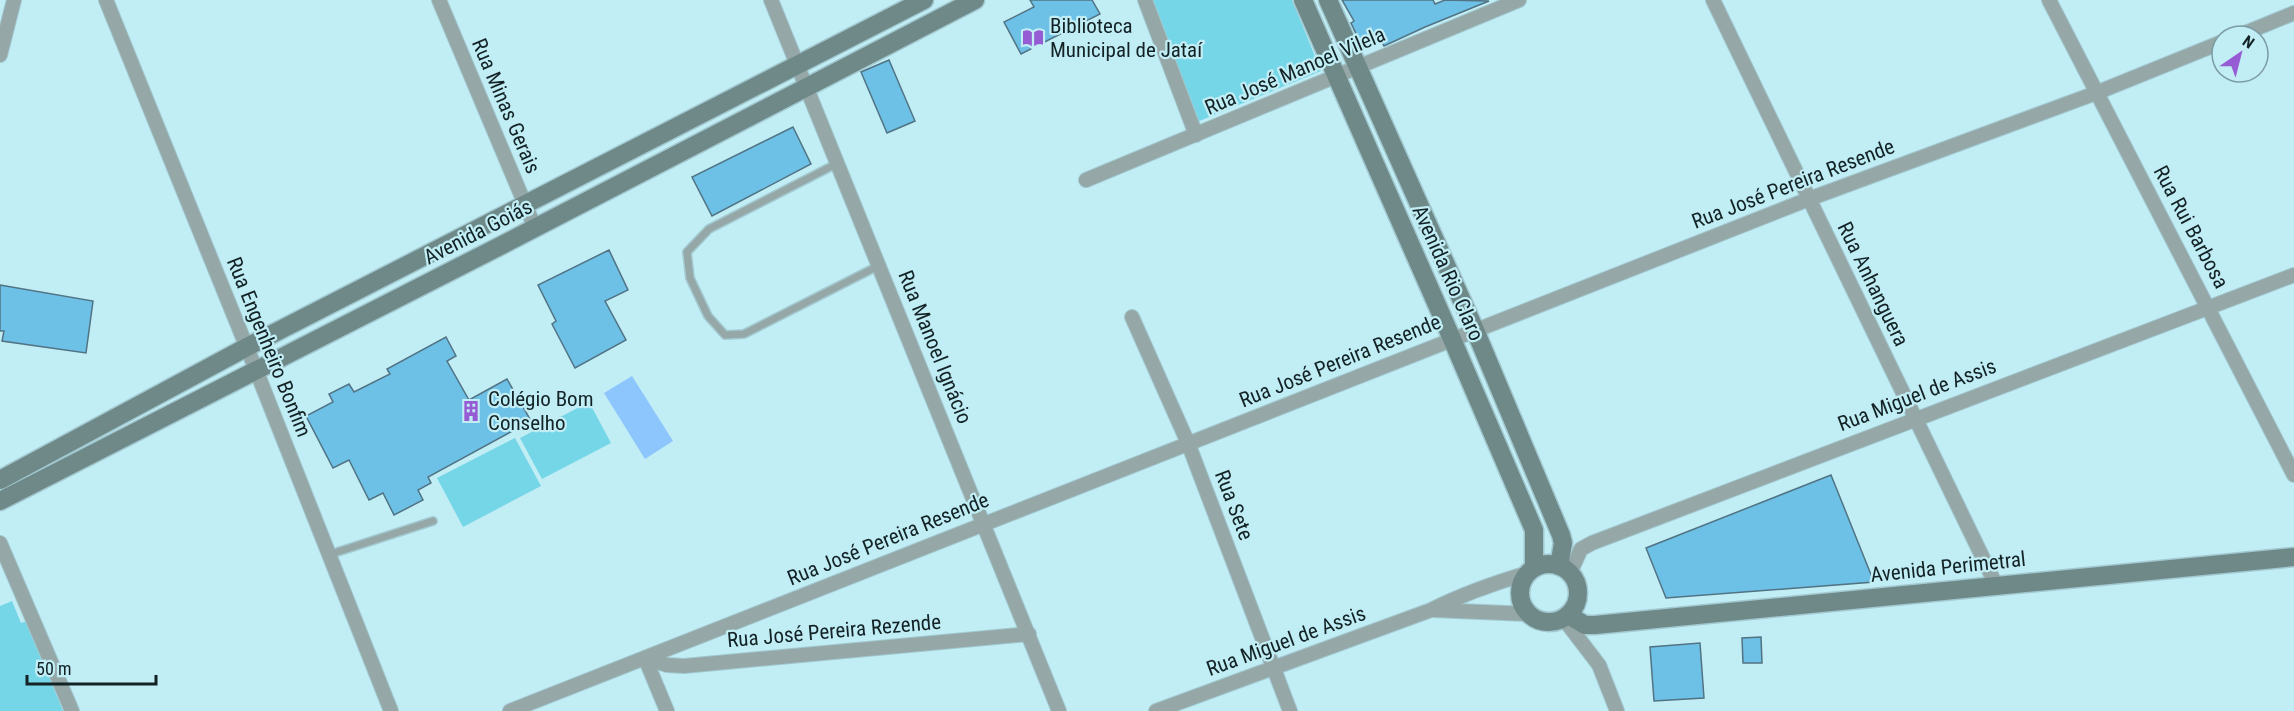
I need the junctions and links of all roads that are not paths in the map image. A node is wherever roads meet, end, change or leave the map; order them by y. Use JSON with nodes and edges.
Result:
{"nodes":[{"id":1,"x":14,"y":0,"type":"edge"},
{"id":2,"x":106,"y":0,"type":"edge"},
{"id":3,"x":439,"y":0,"type":"edge"},
{"id":4,"x":771,"y":0,"type":"edge"},
{"id":5,"x":924,"y":0,"type":"edge"},
{"id":6,"x":975,"y":0,"type":"edge"},
{"id":7,"x":1145,"y":0,"type":"edge"},
{"id":8,"x":1303,"y":0,"type":"edge"},
{"id":9,"x":1328,"y":0,"type":"edge"},
{"id":10,"x":1519,"y":0,"type":"edge"},
{"id":11,"x":1713,"y":0,"type":"edge"},
{"id":12,"x":2049,"y":0,"type":"edge"},
{"id":13,"x":945,"y":7,"type":"edge"},
{"id":14,"x":2294,"y":14,"type":"edge"},
{"id":15,"x":2269,"y":24,"type":"edge"},
{"id":16,"x":2210,"y":47,"type":"edge"},
{"id":17,"x":0,"y":56,"type":"edge"},
{"id":18,"x":798,"y":65,"type":"junction"},
{"id":19,"x":1359,"y":67,"type":"junction"},
{"id":20,"x":1337,"y":77,"type":"junction"},
{"id":21,"x":807,"y":86,"type":"junction"},
{"id":22,"x":2096,"y":93,"type":"junction"},
{"id":23,"x":1196,"y":135,"type":"junction"},
{"id":24,"x":838,"y":163,"type":"junction"},
{"id":25,"x":1086,"y":180,"type":"dead end"},
{"id":26,"x":1809,"y":199,"type":"junction"},
{"id":27,"x":525,"y":204,"type":"junction"},
{"id":28,"x":535,"y":228,"type":"junction"},
{"id":29,"x":880,"y":265,"type":"junction"},
{"id":30,"x":2294,"y":275,"type":"edge"},
{"id":31,"x":2209,"y":307,"type":"junction"},
{"id":32,"x":1132,"y":318,"type":"dead end"},
{"id":33,"x":1475,"y":330,"type":"junction"},
{"id":34,"x":1452,"y":339,"type":"junction"},
{"id":35,"x":247,"y":347,"type":"junction"},
{"id":36,"x":256,"y":370,"type":"junction"},
{"id":37,"x":1914,"y":418,"type":"junction"},
{"id":38,"x":1514,"y":424,"type":"junction"},
{"id":39,"x":1492,"y":433,"type":"junction"},
{"id":40,"x":1188,"y":443,"type":"junction"},
{"id":41,"x":2294,"y":475,"type":"edge"},
{"id":42,"x":0,"y":480,"type":"edge"},
{"id":43,"x":0,"y":501,"type":"edge"},
{"id":44,"x":433,"y":521,"type":"dead end"},
{"id":45,"x":984,"y":524,"type":"junction"},
{"id":46,"x":0,"y":543,"type":"edge"},
{"id":47,"x":328,"y":555,"type":"junction"},
{"id":48,"x":2294,"y":557,"type":"edge"},
{"id":49,"x":5,"y":569,"type":"edge"},
{"id":50,"x":1531,"y":570,"type":"junction"},
{"id":51,"x":1565,"y":570,"type":"junction"},
{"id":52,"x":1996,"y":585,"type":"junction"},
{"id":53,"x":1431,"y":610,"type":"junction"},
{"id":54,"x":1569,"y":612,"type":"junction"},
{"id":55,"x":1529,"y":614,"type":"junction"},
{"id":56,"x":1029,"y":634,"type":"junction"},
{"id":57,"x":645,"y":658,"type":"junction"},
{"id":58,"x":1274,"y":668,"type":"junction"},
{"id":59,"x":72,"y":711,"type":"edge"},
{"id":60,"x":390,"y":711,"type":"edge"},
{"id":61,"x":510,"y":711,"type":"edge"},
{"id":62,"x":667,"y":711,"type":"edge"},
{"id":63,"x":1059,"y":711,"type":"edge"},
{"id":64,"x":1156,"y":711,"type":"edge"},
{"id":65,"x":1290,"y":711,"type":"edge"},
{"id":66,"x":1617,"y":711,"type":"edge"}],
"edges":[{"from":1,"to":17,"type":"street"},
{"from":2,"to":35,"type":"street","name":"Rua Engenheiro Bonfim"},
{"from":3,"to":27,"type":"street","name":"Rua Minas Gerais"},
{"from":4,"to":18,"type":"street","name":"Rua Manoel Ignácio"},
{"from":5,"to":18,"type":"main road","name":"Avenida Goiás"},
{"from":6,"to":13,"type":"main road","name":"Avenida Goiás"},
{"from":7,"to":23,"type":"street"},
{"from":8,"to":20,"type":"main road","name":"Avenida Rio Claro"},
{"from":9,"to":19,"type":"main road","name":"Avenida Rio Claro"},
{"from":10,"to":19,"type":"street","name":"Rua José Manoel Vilela"},
{"from":11,"to":26,"type":"street","name":"Rua Anhanguera"},
{"from":12,"to":22,"type":"street","name":"Rua Rui Barbosa"},
{"from":13,"to":21,"type":"main road","name":"Avenida Goiás"},
{"from":14,"to":15,"type":"street"},
{"from":16,"to":22,"type":"street","name":"Rua José Pereira Resende"},
{"from":18,"to":21,"type":"street","name":"Rua Manoel Ignácio"},
{"from":18,"to":27,"type":"main road","name":"Avenida Goiás"},
{"from":19,"to":20,"type":"street","name":"Rua José Manoel Vilela"},
{"from":19,"to":33,"type":"main road","name":"Avenida Rio Claro"},
{"from":20,"to":23,"type":"street","name":"Rua José Manoel Vilela"},
{"from":20,"to":34,"type":"main road","name":"Avenida Rio Claro"},
{"from":21,"to":24,"type":"street","name":"Rua Manoel Ignácio"},
{"from":21,"to":28,"type":"main road","name":"Avenida Goiás"},
{"from":22,"to":26,"type":"street","name":"Rua José Pereira Resende"},
{"from":22,"to":31,"type":"street","name":"Rua Rui Barbosa"},
{"from":23,"to":25,"type":"street","name":"Rua José Manoel Vilela"},
{"from":24,"to":29,"type":"street","name":"Rua Manoel Ignácio"},
{"from":24,"to":29,"type":"lane"},
{"from":26,"to":33,"type":"street","name":"Rua José Pereira Resende"},
{"from":26,"to":37,"type":"street","name":"Rua Anhanguera"},
{"from":27,"to":28,"type":"street","name":"Rua Minas Gerais"},
{"from":27,"to":35,"type":"main road","name":"Avenida Goiás"},
{"from":28,"to":36,"type":"main road","name":"Avenida Goiás"},
{"from":29,"to":45,"type":"street","name":"Rua Manoel Ignácio"},
{"from":30,"to":31,"type":"street","name":"Rua Miguel de Assis"},
{"from":31,"to":37,"type":"street","name":"Rua Miguel de Assis"},
{"from":31,"to":41,"type":"street","name":"Rua Rui Barbosa"},
{"from":32,"to":40,"type":"street","name":"Rua Sete"},
{"from":33,"to":34,"type":"street","name":"Rua José Pereira Resende"},
{"from":33,"to":38,"type":"main road","name":"Avenida Rio Claro"},
{"from":34,"to":39,"type":"main road","name":"Avenida Rio Claro"},
{"from":34,"to":40,"type":"street","name":"Rua José Pereira Resende"},
{"from":35,"to":36,"type":"street","name":"Rua Engenheiro Bonfim"},
{"from":35,"to":42,"type":"main road","name":"Avenida Goiás"},
{"from":36,"to":43,"type":"main road","name":"Avenida Goiás"},
{"from":36,"to":47,"type":"street","name":"Rua Engenheiro Bonfim"},
{"from":37,"to":51,"type":"street","name":"Rua Miguel de Assis"},
{"from":37,"to":52,"type":"street","name":"Rua Anhanguera"},
{"from":38,"to":39,"type":"main road"},
{"from":38,"to":51,"type":"main road","name":"Avenida Rio Claro"},
{"from":39,"to":50,"type":"main road","name":"Avenida Rio Claro"},
{"from":40,"to":45,"type":"street","name":"Rua José Pereira Resende"},
{"from":40,"to":58,"type":"street","name":"Rua Sete"},
{"from":44,"to":47,"type":"lane"},
{"from":45,"to":56,"type":"street","name":"Rua Manoel Ignácio"},
{"from":45,"to":57,"type":"street","name":"Rua José Pereira Resende"},
{"from":46,"to":49,"type":"street"},
{"from":47,"to":60,"type":"street","name":"Rua Engenheiro Bonfim"},
{"from":48,"to":52,"type":"main road","name":"Avenida Perimetral"},
{"from":49,"to":59,"type":"street"},
{"from":50,"to":51,"type":"main road"},
{"from":50,"to":53,"type":"street","name":"Rua Miguel de Assis"},
{"from":50,"to":55,"type":"main road"},
{"from":51,"to":54,"type":"main road"},
{"from":52,"to":54,"type":"main road","name":"Avenida Perimetral"},
{"from":53,"to":55,"type":"street","name":"Rua Miguel de Assis"},
{"from":53,"to":58,"type":"street","name":"Rua Miguel de Assis"},
{"from":54,"to":55,"type":"main road"},
{"from":54,"to":66,"type":"street"},
{"from":56,"to":57,"type":"street","name":"Rua José Pereira Rezende"},
{"from":56,"to":63,"type":"street","name":"Rua Manoel Ignácio"},
{"from":57,"to":61,"type":"street","name":"Rua José Pereira Resende"},
{"from":57,"to":62,"type":"street"},
{"from":58,"to":64,"type":"street","name":"Rua Miguel de Assis"},
{"from":58,"to":65,"type":"street","name":"Rua Sete"}]}
